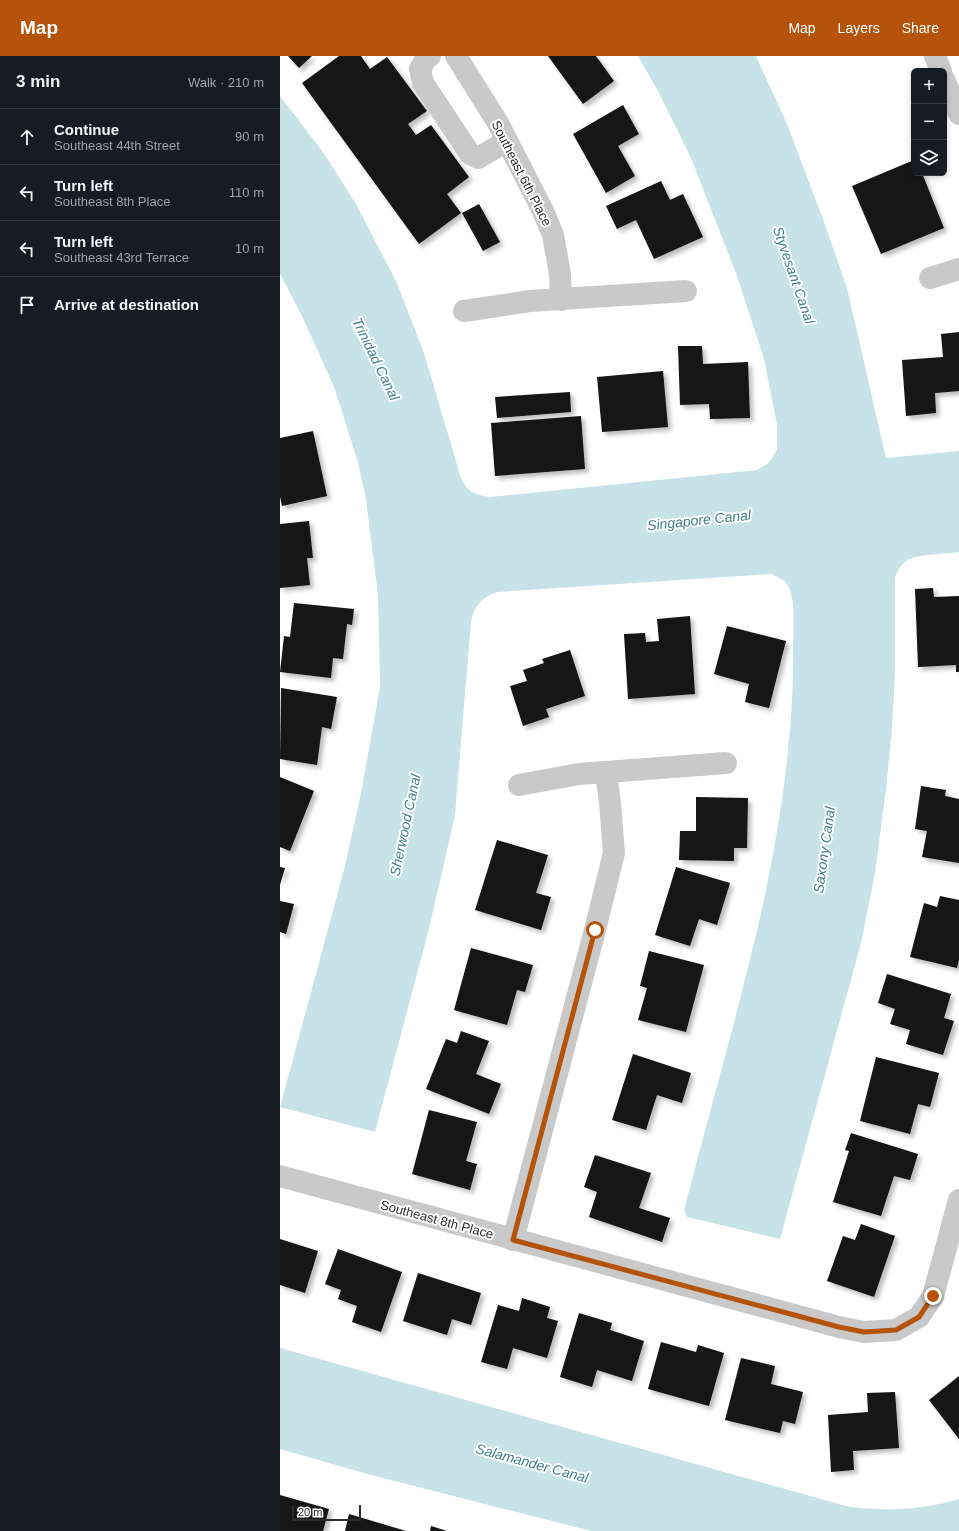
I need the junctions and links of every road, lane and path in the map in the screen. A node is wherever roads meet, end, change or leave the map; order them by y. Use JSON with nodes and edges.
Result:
{"nodes":[{"id":1,"x":430,"y":56,"type":"edge"},
{"id":2,"x":456,"y":56,"type":"edge"},
{"id":3,"x":934,"y":56,"type":"edge"},
{"id":4,"x":940,"y":68,"type":"edge"},
{"id":5,"x":947,"y":86,"type":"edge"},
{"id":6,"x":959,"y":114,"type":"edge"},
{"id":7,"x":507,"y":141,"type":"junction"},
{"id":8,"x":959,"y":269,"type":"edge"},
{"id":9,"x":930,"y":278,"type":"dead end"},
{"id":10,"x":686,"y":291,"type":"dead end"},
{"id":11,"x":561,"y":300,"type":"junction"},
{"id":12,"x":464,"y":311,"type":"dead end"},
{"id":13,"x":726,"y":763,"type":"dead end"},
{"id":14,"x":606,"y":773,"type":"junction"},
{"id":15,"x":520,"y":785,"type":"dead end"},
{"id":16,"x":280,"y":1176,"type":"edge"},
{"id":17,"x":959,"y":1200,"type":"edge"},
{"id":18,"x":513,"y":1240,"type":"junction"}],
"edges":[{"from":1,"to":7,"type":"street"},
{"from":2,"to":7,"type":"street","name":"Southeast 6th Place"},
{"from":3,"to":4,"type":"street"},
{"from":5,"to":6,"type":"street"},
{"from":7,"to":11,"type":"street","name":"Southeast 6th Place"},
{"from":8,"to":9,"type":"street"},
{"from":10,"to":11,"type":"street"},
{"from":11,"to":12,"type":"street"},
{"from":13,"to":14,"type":"street"},
{"from":14,"to":15,"type":"street"},
{"from":14,"to":18,"type":"street"},
{"from":16,"to":18,"type":"street","name":"Southeast 8th Place"},
{"from":17,"to":18,"type":"street","name":"Southeast 8th Place"}]}
